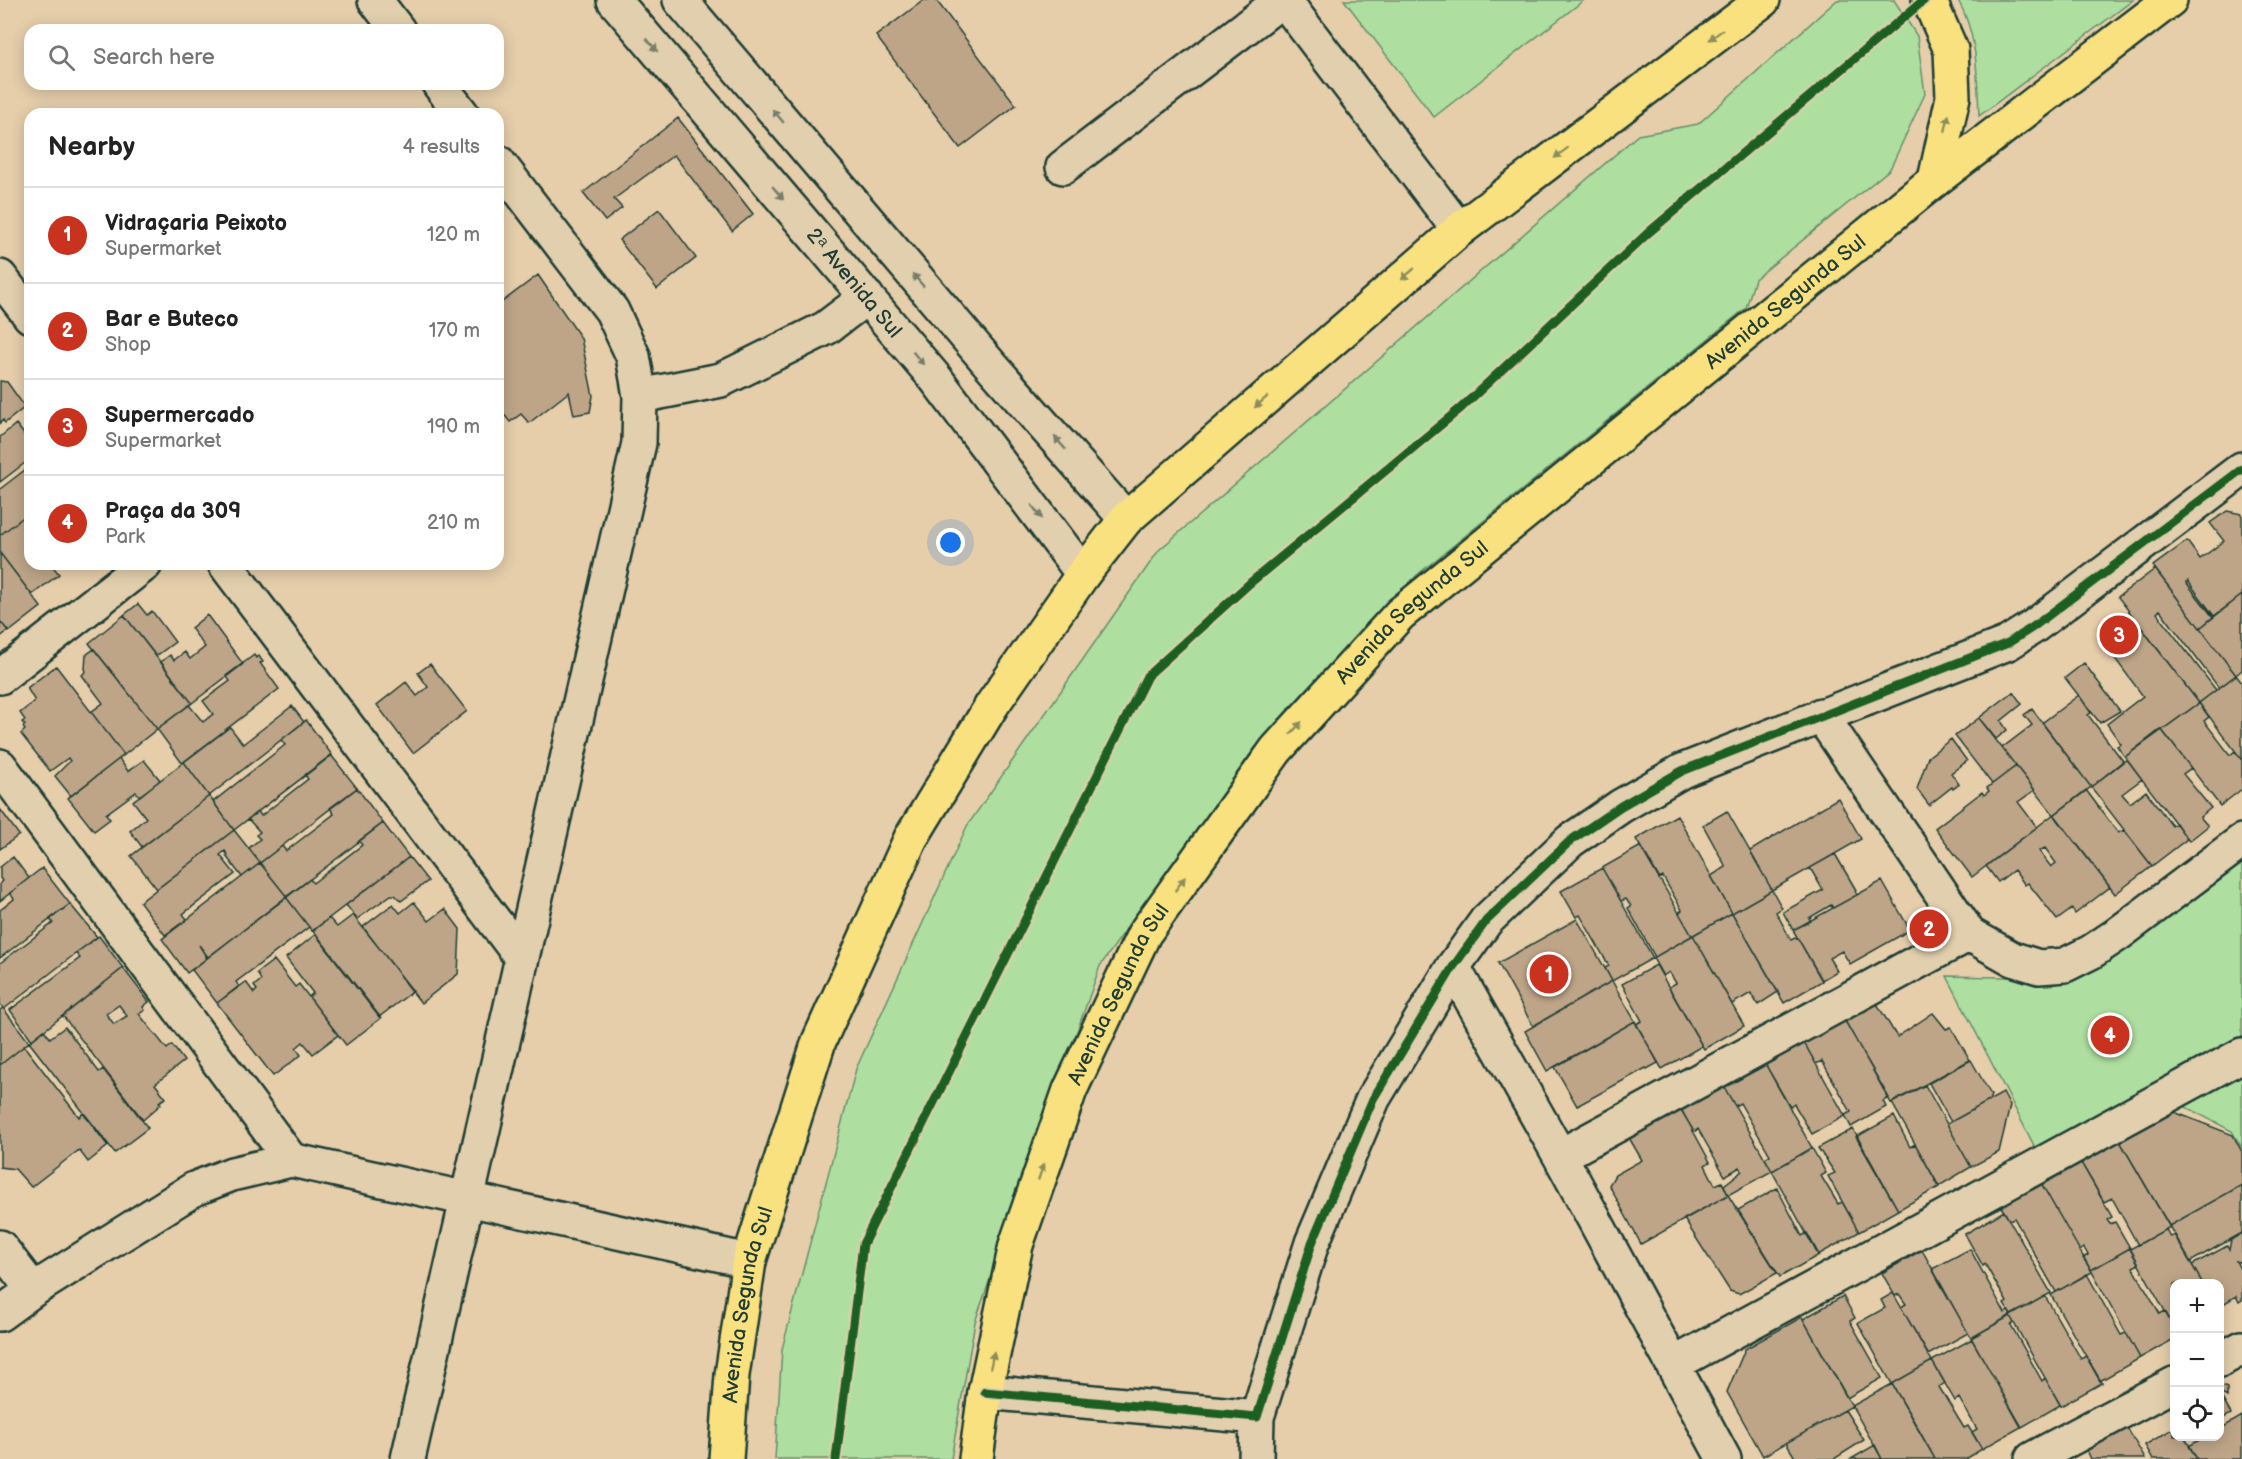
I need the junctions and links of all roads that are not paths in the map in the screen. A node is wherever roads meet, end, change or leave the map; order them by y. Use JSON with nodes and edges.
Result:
{"nodes":[{"id":1,"x":375,"y":0,"type":"edge"},
{"id":2,"x":614,"y":0,"type":"edge"},
{"id":3,"x":680,"y":0,"type":"edge"},
{"id":4,"x":1283,"y":0,"type":"edge"},
{"id":5,"x":1763,"y":0,"type":"edge"},
{"id":6,"x":1929,"y":0,"type":"edge"},
{"id":7,"x":2170,"y":0,"type":"edge"},
{"id":8,"x":393,"y":24,"type":"edge"},
{"id":9,"x":444,"y":90,"type":"edge"},
{"id":10,"x":457,"y":108,"type":"edge"},
{"id":11,"x":1063,"y":167,"type":"dead end"},
{"id":12,"x":504,"y":170,"type":"edge"},
{"id":13,"x":1935,"y":180,"type":"junction"},
{"id":14,"x":1459,"y":230,"type":"junction"},
{"id":15,"x":867,"y":297,"type":"junction"},
{"id":16,"x":640,"y":396,"type":"junction"},
{"id":17,"x":2240,"y":474,"type":"edge"},
{"id":18,"x":1126,"y":519,"type":"junction"},
{"id":19,"x":137,"y":570,"type":"edge"},
{"id":20,"x":230,"y":570,"type":"edge"},
{"id":21,"x":1083,"y":574,"type":"junction"},
{"id":22,"x":0,"y":677,"type":"edge"},
{"id":23,"x":1821,"y":715,"type":"junction"},
{"id":24,"x":0,"y":766,"type":"edge"},
{"id":25,"x":2242,"y":841,"type":"edge"},
{"id":26,"x":1969,"y":934,"type":"junction"},
{"id":27,"x":522,"y":958,"type":"junction"},
{"id":28,"x":1453,"y":967,"type":"junction"},
{"id":29,"x":2238,"y":1066,"type":"edge"},
{"id":30,"x":1560,"y":1156,"type":"junction"},
{"id":31,"x":291,"y":1160,"type":"junction"},
{"id":32,"x":467,"y":1198,"type":"junction"},
{"id":33,"x":0,"y":1246,"type":"edge"},
{"id":34,"x":749,"y":1261,"type":"junction"},
{"id":35,"x":33,"y":1290,"type":"junction"},
{"id":36,"x":0,"y":1314,"type":"edge"},
{"id":37,"x":2242,"y":1348,"type":"edge"},
{"id":38,"x":2224,"y":1358,"type":"edge"},
{"id":39,"x":1674,"y":1364,"type":"junction"},
{"id":40,"x":2170,"y":1387,"type":"edge"},
{"id":41,"x":985,"y":1392,"type":"junction"},
{"id":42,"x":1257,"y":1417,"type":"junction"},
{"id":43,"x":408,"y":1459,"type":"edge"},
{"id":44,"x":726,"y":1459,"type":"edge"},
{"id":45,"x":976,"y":1459,"type":"edge"},
{"id":46,"x":1256,"y":1459,"type":"edge"},
{"id":47,"x":1724,"y":1459,"type":"edge"},
{"id":48,"x":2032,"y":1459,"type":"edge"}],
"edges":[{"from":1,"to":8,"type":"street"},
{"from":2,"to":15,"type":"street","name":"2ᵃ Avenida Sul","one_way":true},
{"from":18,"to":3,"type":"street","one_way":true},
{"from":4,"to":11,"type":"street"},
{"from":4,"to":14,"type":"street"},
{"from":5,"to":14,"type":"main road","name":"Avenida Segunda Sul","one_way":true},
{"from":13,"to":6,"type":"main road","one_way":true},
{"from":7,"to":13,"type":"main road","name":"Avenida Segunda Sul"},
{"from":9,"to":10,"type":"street"},
{"from":12,"to":16,"type":"street"},
{"from":41,"to":13,"type":"main road","name":"Avenida Segunda Sul","one_way":true},
{"from":14,"to":18,"type":"main road","name":"Avenida Segunda Sul","one_way":true},
{"from":15,"to":16,"type":"street"},
{"from":15,"to":21,"type":"street","name":"2ᵃ Avenida Sul","one_way":true},
{"from":16,"to":27,"type":"street"},
{"from":17,"to":23,"type":"street"},
{"from":18,"to":21,"type":"main road","name":"Avenida Segunda Sul"},
{"from":19,"to":22,"type":"street"},
{"from":20,"to":27,"type":"street"},
{"from":21,"to":34,"type":"main road","name":"Avenida Segunda Sul"},
{"from":23,"to":26,"type":"street"},
{"from":23,"to":28,"type":"street"},
{"from":24,"to":31,"type":"street"},
{"from":25,"to":26,"type":"street"},
{"from":26,"to":30,"type":"street"},
{"from":27,"to":32,"type":"street"},
{"from":28,"to":30,"type":"street"},
{"from":28,"to":42,"type":"street"},
{"from":29,"to":39,"type":"street"},
{"from":30,"to":39,"type":"street"},
{"from":31,"to":32,"type":"street"},
{"from":31,"to":35,"type":"street"},
{"from":32,"to":34,"type":"street"},
{"from":32,"to":43,"type":"street"},
{"from":33,"to":35,"type":"street"},
{"from":34,"to":44,"type":"main road","name":"Avenida Segunda Sul"},
{"from":35,"to":36,"type":"street"},
{"from":37,"to":38,"type":"street"},
{"from":39,"to":47,"type":"street"},
{"from":40,"to":48,"type":"street"},
{"from":41,"to":42,"type":"street"},
{"from":41,"to":45,"type":"main road","name":"Avenida Segunda Sul"},
{"from":42,"to":46,"type":"street"}]}
